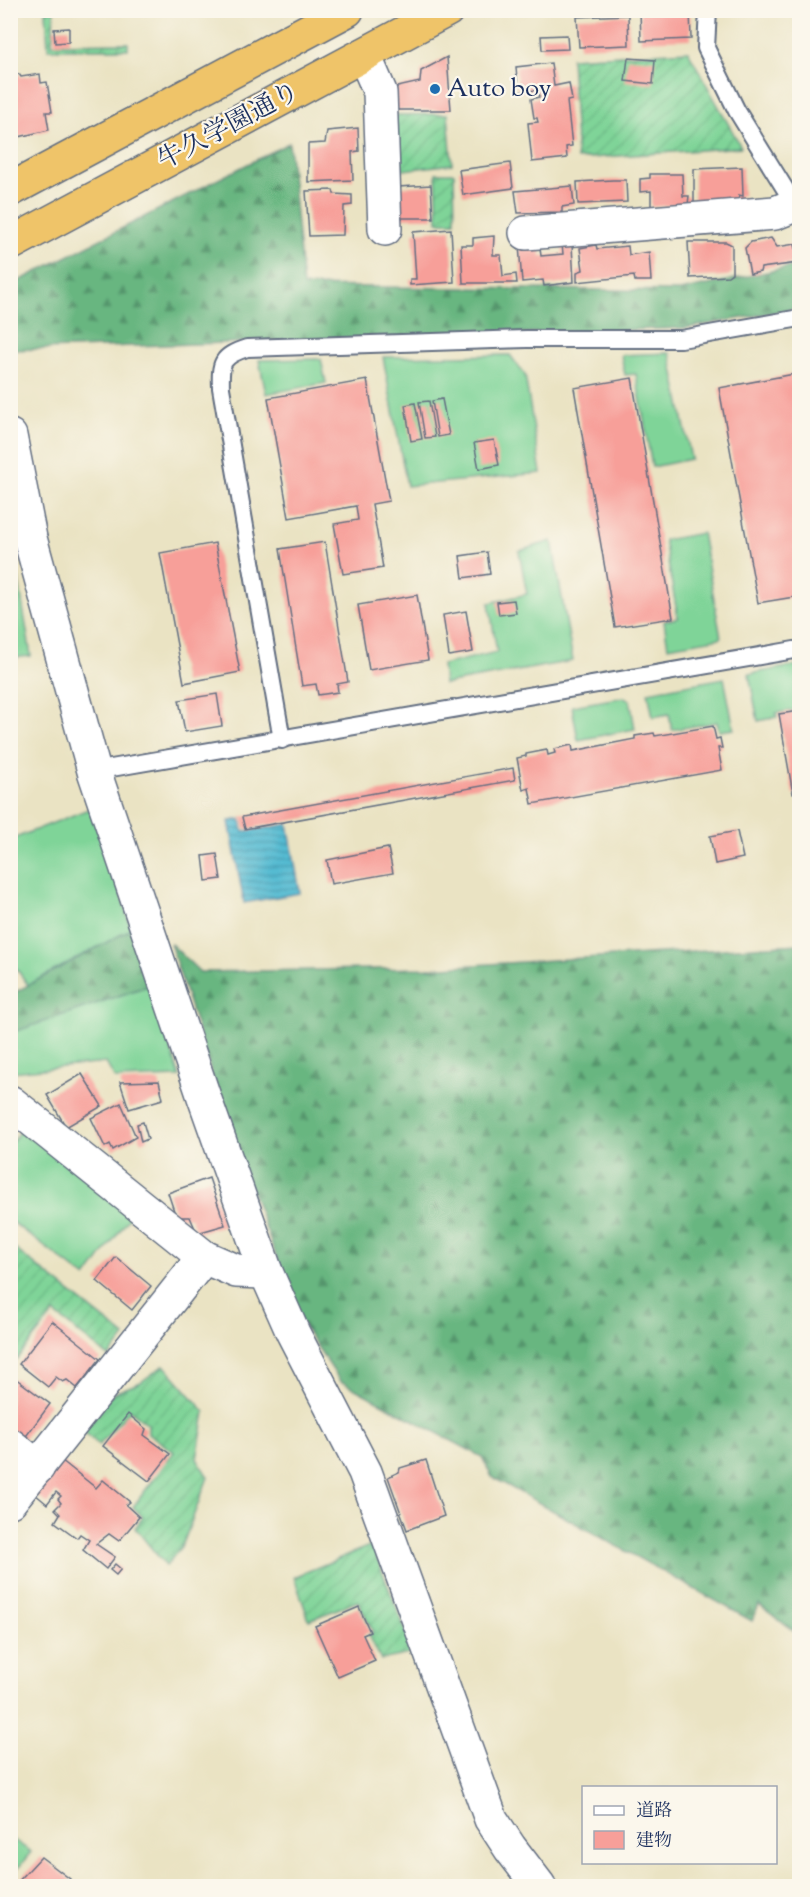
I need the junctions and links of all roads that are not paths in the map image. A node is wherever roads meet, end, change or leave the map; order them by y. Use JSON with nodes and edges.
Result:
{"nodes":[{"id":1,"x":347,"y":10,"type":"edge"},
{"id":2,"x":447,"y":10,"type":"edge"},
{"id":3,"x":708,"y":10,"type":"edge"},
{"id":4,"x":364,"y":55,"type":"junction"},
{"id":5,"x":10,"y":190,"type":"edge"},
{"id":6,"x":795,"y":205,"type":"joint"},
{"id":7,"x":385,"y":229,"type":"dead end"},
{"id":8,"x":526,"y":233,"type":"dead end"},
{"id":9,"x":10,"y":244,"type":"edge"},
{"id":10,"x":800,"y":318,"type":"edge"},
{"id":11,"x":10,"y":436,"type":"edge"},
{"id":12,"x":800,"y":649,"type":"edge"},
{"id":13,"x":282,"y":740,"type":"junction"},
{"id":14,"x":94,"y":771,"type":"junction"},
{"id":15,"x":10,"y":1102,"type":"edge"},
{"id":16,"x":204,"y":1257,"type":"junction"},
{"id":17,"x":267,"y":1272,"type":"junction"},
{"id":18,"x":10,"y":1445,"type":"edge"},
{"id":19,"x":38,"y":1467,"type":"junction"},
{"id":20,"x":10,"y":1502,"type":"edge"},
{"id":21,"x":539,"y":1887,"type":"edge"}],
"edges":[{"from":1,"to":5,"type":"highway","name":"牛久学園通り"},
{"from":2,"to":4,"type":"highway","name":"牛久学園通り"},
{"from":3,"to":6,"type":"lane"},
{"from":4,"to":7,"type":"street"},
{"from":4,"to":9,"type":"highway","name":"牛久学園通り"},
{"from":6,"to":8,"type":"street"},
{"from":10,"to":13,"type":"lane"},
{"from":11,"to":14,"type":"street"},
{"from":12,"to":13,"type":"lane"},
{"from":13,"to":14,"type":"lane"},
{"from":14,"to":17,"type":"street"},
{"from":15,"to":16,"type":"street"},
{"from":16,"to":17,"type":"street"},
{"from":16,"to":19,"type":"street"},
{"from":17,"to":21,"type":"street"},
{"from":18,"to":19,"type":"street"},
{"from":19,"to":20,"type":"street"}]}
